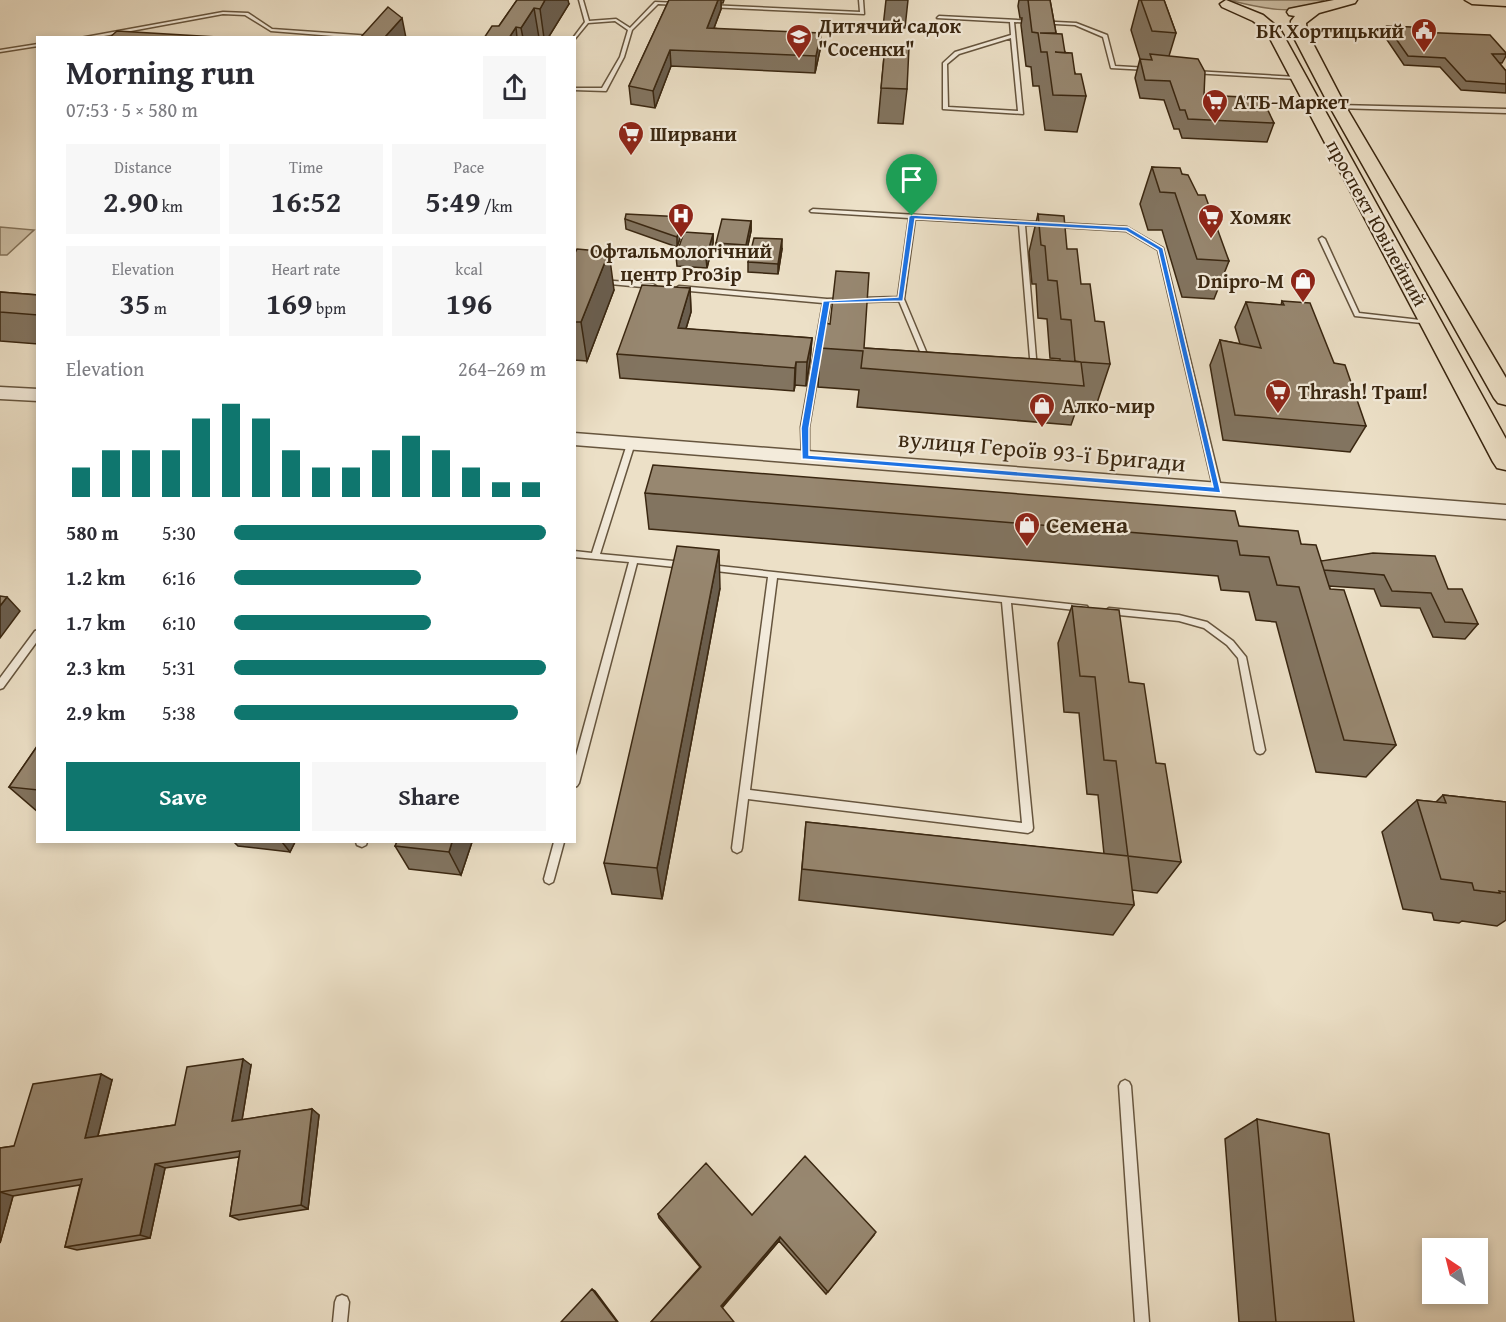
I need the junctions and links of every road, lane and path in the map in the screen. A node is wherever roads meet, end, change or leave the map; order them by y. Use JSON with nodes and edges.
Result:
{"nodes":[{"id":1,"x":581,"y":0,"type":"edge"},
{"id":2,"x":861,"y":0,"type":"edge"},
{"id":3,"x":1350,"y":0,"type":"edge"},
{"id":4,"x":1472,"y":0,"type":"edge"},
{"id":5,"x":1222,"y":2,"type":"edge"},
{"id":6,"x":1506,"y":2,"type":"edge"},
{"id":7,"x":691,"y":5,"type":"edge"},
{"id":8,"x":1326,"y":5,"type":"edge"},
{"id":9,"x":702,"y":6,"type":"edge"},
{"id":10,"x":939,"y":17,"type":"dead end"},
{"id":11,"x":1012,"y":20,"type":"junction"},
{"id":12,"x":587,"y":22,"type":"junction"},
{"id":13,"x":630,"y":30,"type":"junction"},
{"id":14,"x":92,"y":36,"type":"edge"},
{"id":15,"x":347,"y":36,"type":"edge"},
{"id":16,"x":576,"y":36,"type":"edge"},
{"id":17,"x":1014,"y":36,"type":"junction"},
{"id":18,"x":36,"y":45,"type":"edge"},
{"id":19,"x":0,"y":51,"type":"edge"},
{"id":20,"x":1160,"y":70,"type":"edge"},
{"id":21,"x":1183,"y":71,"type":"edge"},
{"id":22,"x":1297,"y":78,"type":"junction"},
{"id":23,"x":576,"y":88,"type":"edge"},
{"id":24,"x":1338,"y":107,"type":"junction"},
{"id":25,"x":1506,"y":111,"type":"edge"},
{"id":26,"x":813,"y":211,"type":"dead end"},
{"id":27,"x":912,"y":216,"type":"junction"},
{"id":28,"x":1023,"y":223,"type":"junction"},
{"id":29,"x":1322,"y":239,"type":"dead end"},
{"id":30,"x":597,"y":281,"type":"edge"},
{"id":31,"x":901,"y":299,"type":"junction"},
{"id":32,"x":827,"y":301,"type":"junction"},
{"id":33,"x":1431,"y":323,"type":"junction"},
{"id":34,"x":929,"y":367,"type":"edge"},
{"id":35,"x":1023,"y":374,"type":"edge"},
{"id":36,"x":0,"y":393,"type":"edge"},
{"id":37,"x":36,"y":395,"type":"edge"},
{"id":38,"x":1506,"y":398,"type":"edge"},
{"id":39,"x":576,"y":439,"type":"edge"},
{"id":40,"x":631,"y":443,"type":"junction"},
{"id":41,"x":805,"y":458,"type":"junction"},
{"id":42,"x":1506,"y":462,"type":"edge"},
{"id":43,"x":1218,"y":491,"type":"junction"},
{"id":44,"x":1506,"y":512,"type":"edge"},
{"id":45,"x":576,"y":554,"type":"edge"},
{"id":46,"x":595,"y":556,"type":"junction"},
{"id":47,"x":634,"y":560,"type":"junction"},
{"id":48,"x":692,"y":566,"type":"edge"},
{"id":49,"x":704,"y":567,"type":"edge"},
{"id":50,"x":772,"y":575,"type":"junction"},
{"id":51,"x":1006,"y":600,"type":"junction"},
{"id":52,"x":36,"y":636,"type":"edge"},
{"id":53,"x":0,"y":685,"type":"edge"},
{"id":54,"x":1260,"y":750,"type":"dead end"},
{"id":55,"x":576,"y":776,"type":"edge"},
{"id":56,"x":744,"y":794,"type":"junction"},
{"id":57,"x":559,"y":843,"type":"edge"},
{"id":58,"x":737,"y":848,"type":"dead end"},
{"id":59,"x":549,"y":879,"type":"dead end"},
{"id":60,"x":1125,"y":1086,"type":"dead end"},
{"id":61,"x":342,"y":1302,"type":"dead end"},
{"id":62,"x":340,"y":1322,"type":"edge"},
{"id":63,"x":1142,"y":1322,"type":"edge"}],
"edges":[{"from":1,"to":12,"type":"lane"},
{"from":2,"to":9,"type":"lane"},
{"from":3,"to":8,"type":"main road"},
{"from":4,"to":6,"type":"main road"},
{"from":5,"to":8,"type":"main road"},
{"from":5,"to":22,"type":"main road","name":"проспект Ювілейний"},
{"from":7,"to":13,"type":"lane"},
{"from":8,"to":24,"type":"main road","name":"проспект Ювілейний"},
{"from":10,"to":11,"type":"lane"},
{"from":11,"to":17,"type":"lane"},
{"from":11,"to":20,"type":"lane"},
{"from":12,"to":13,"type":"lane"},
{"from":12,"to":16,"type":"lane"},
{"from":13,"to":23,"type":"lane"},
{"from":14,"to":15,"type":"lane"},
{"from":17,"to":17,"type":"lane"},
{"from":18,"to":19,"type":"lane"},
{"from":21,"to":22,"type":"lane"},
{"from":22,"to":33,"type":"main road","name":"проспект Ювілейний"},
{"from":24,"to":25,"type":"lane"},
{"from":24,"to":38,"type":"main road","name":"проспект Ювілейний"},
{"from":26,"to":27,"type":"lane"},
{"from":27,"to":28,"type":"lane"},
{"from":27,"to":31,"type":"lane"},
{"from":28,"to":35,"type":"lane"},
{"from":28,"to":43,"type":"lane"},
{"from":29,"to":33,"type":"lane"},
{"from":30,"to":32,"type":"lane"},
{"from":31,"to":32,"type":"lane"},
{"from":31,"to":34,"type":"lane"},
{"from":32,"to":41,"type":"lane"},
{"from":33,"to":42,"type":"main road","name":"проспект Ювілейний"},
{"from":36,"to":37,"type":"street"},
{"from":39,"to":40,"type":"street","name":"вулиця Героїв 93-ї Бригади"},
{"from":40,"to":41,"type":"street","name":"вулиця Героїв 93-ї Бригади"},
{"from":40,"to":46,"type":"lane"},
{"from":41,"to":43,"type":"street","name":"вулиця Героїв 93-ї Бригади"},
{"from":43,"to":44,"type":"street","name":"вулиця Героїв 93-ї Бригади"},
{"from":45,"to":46,"type":"lane"},
{"from":46,"to":47,"type":"lane"},
{"from":47,"to":48,"type":"lane"},
{"from":47,"to":55,"type":"lane"},
{"from":49,"to":50,"type":"lane"},
{"from":50,"to":51,"type":"lane"},
{"from":50,"to":56,"type":"lane"},
{"from":51,"to":54,"type":"lane"},
{"from":51,"to":56,"type":"lane"},
{"from":52,"to":53,"type":"lane"},
{"from":56,"to":58,"type":"lane"},
{"from":57,"to":59,"type":"lane"},
{"from":60,"to":63,"type":"lane"},
{"from":61,"to":62,"type":"lane"}]}
